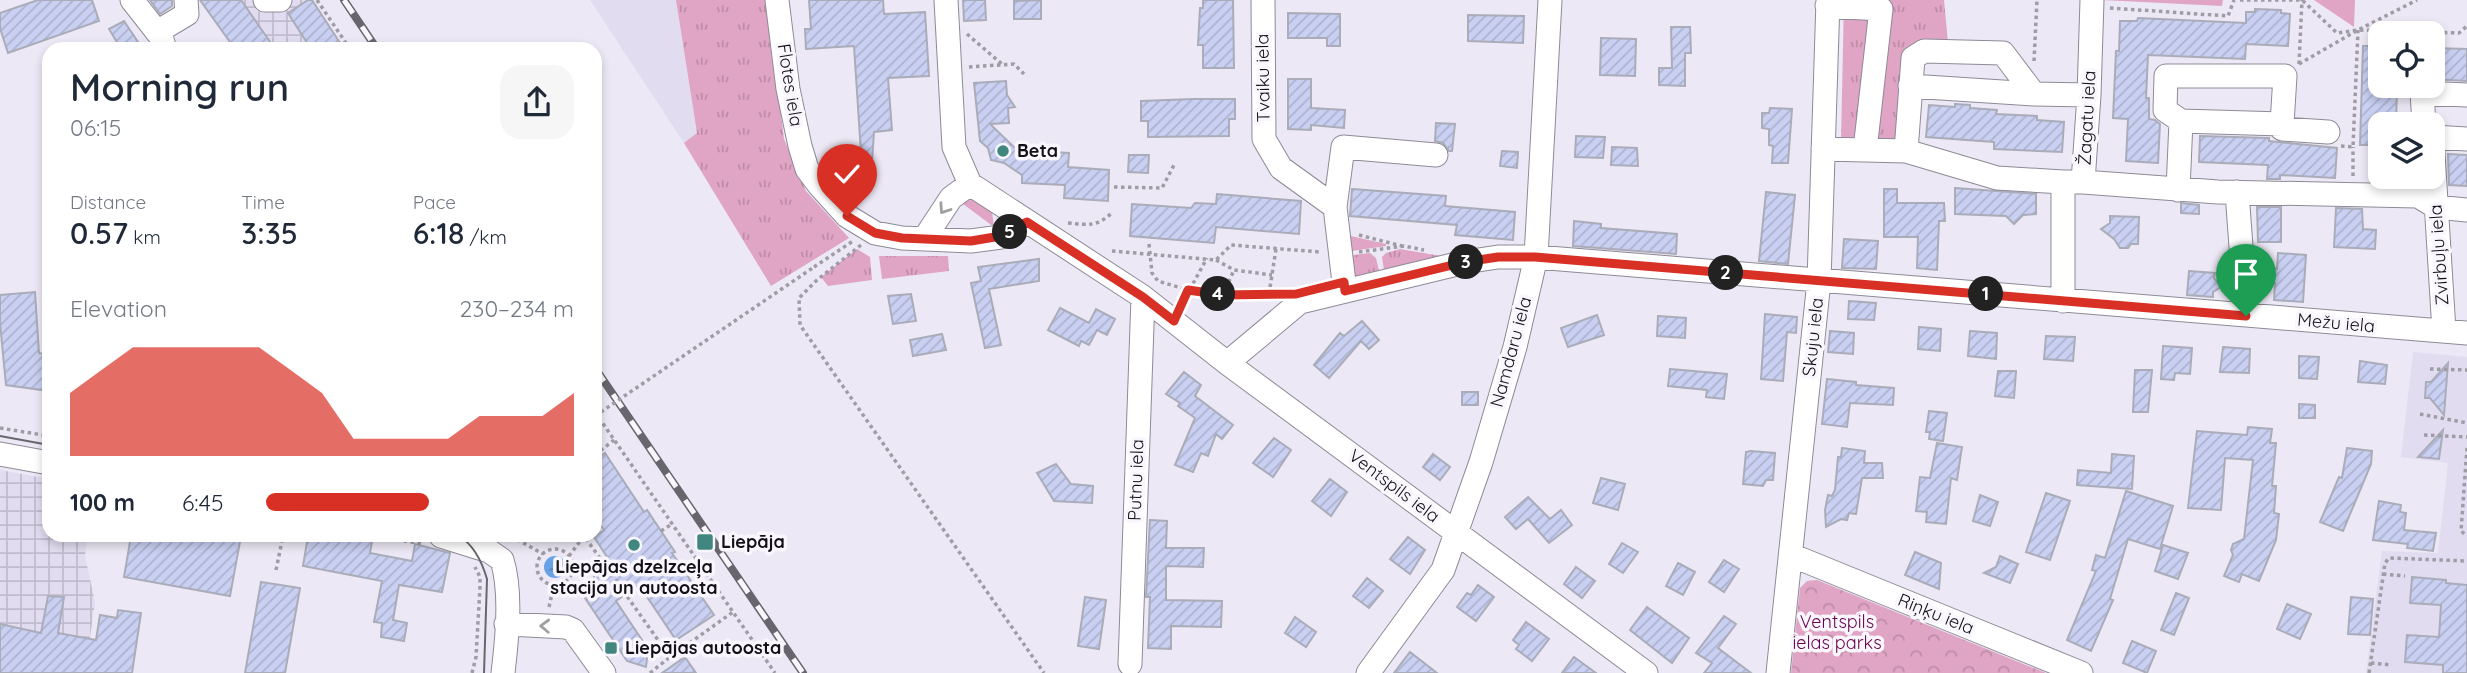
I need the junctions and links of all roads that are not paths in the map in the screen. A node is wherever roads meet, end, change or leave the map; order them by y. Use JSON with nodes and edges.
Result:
{"nodes":[{"id":1,"x":132,"y":0,"type":"edge"},
{"id":2,"x":186,"y":0,"type":"edge"},
{"id":3,"x":265,"y":0,"type":"edge"},
{"id":4,"x":279,"y":0,"type":"edge"},
{"id":5,"x":777,"y":0,"type":"edge"},
{"id":6,"x":946,"y":0,"type":"edge"},
{"id":7,"x":1263,"y":0,"type":"edge"},
{"id":8,"x":1550,"y":0,"type":"edge"},
{"id":9,"x":1828,"y":3,"type":"edge"},
{"id":10,"x":2092,"y":4,"type":"edge"},
{"id":11,"x":161,"y":39,"type":"edge"},
{"id":12,"x":1910,"y":86,"type":"junction"},
{"id":13,"x":2034,"y":94,"type":"junction"},
{"id":14,"x":2089,"y":95,"type":"junction"},
{"id":15,"x":2467,"y":95,"type":"edge"},
{"id":16,"x":2423,"y":112,"type":"edge"},
{"id":17,"x":2181,"y":121,"type":"junction"},
{"id":18,"x":2282,"y":124,"type":"junction"},
{"id":19,"x":2328,"y":132,"type":"road end"},
{"id":20,"x":2445,"y":138,"type":"edge"},
{"id":21,"x":2467,"y":139,"type":"edge"},
{"id":22,"x":1823,"y":149,"type":"junction"},
{"id":23,"x":1869,"y":150,"type":"junction"},
{"id":24,"x":1906,"y":151,"type":"junction"},
{"id":25,"x":1436,"y":155,"type":"dead end"},
{"id":26,"x":2073,"y":182,"type":"junction"},
{"id":27,"x":970,"y":184,"type":"junction"},
{"id":28,"x":2435,"y":189,"type":"edge"},
{"id":29,"x":2178,"y":190,"type":"junction"},
{"id":30,"x":2237,"y":192,"type":"junction"},
{"id":31,"x":2436,"y":207,"type":"junction"},
{"id":32,"x":2467,"y":210,"type":"edge"},
{"id":33,"x":1336,"y":218,"type":"junction"},
{"id":34,"x":1027,"y":222,"type":"junction"},
{"id":35,"x":924,"y":239,"type":"junction"},
{"id":36,"x":1535,"y":257,"type":"junction"},
{"id":37,"x":1819,"y":281,"type":"junction"},
{"id":38,"x":1345,"y":291,"type":"junction"},
{"id":39,"x":1143,"y":297,"type":"junction"},
{"id":40,"x":2063,"y":301,"type":"junction"},
{"id":41,"x":2246,"y":316,"type":"junction"},
{"id":42,"x":2456,"y":332,"type":"edge"},
{"id":43,"x":1227,"y":363,"type":"junction"},
{"id":44,"x":0,"y":454,"type":"edge"},
{"id":45,"x":42,"y":462,"type":"edge"},
{"id":46,"x":1457,"y":533,"type":"junction"},
{"id":47,"x":445,"y":542,"type":"edge"},
{"id":48,"x":486,"y":549,"type":"edge"},
{"id":49,"x":1791,"y":555,"type":"junction"},
{"id":50,"x":506,"y":624,"type":"junction"},
{"id":51,"x":1130,"y":664,"type":"dead end"},
{"id":52,"x":503,"y":673,"type":"edge"},
{"id":53,"x":604,"y":673,"type":"edge"},
{"id":54,"x":1368,"y":673,"type":"edge"},
{"id":55,"x":1646,"y":673,"type":"edge"},
{"id":56,"x":1778,"y":673,"type":"edge"},
{"id":57,"x":2081,"y":673,"type":"edge"}],
"edges":[{"from":1,"to":11,"type":"street"},
{"from":2,"to":11,"type":"street"},
{"from":3,"to":4,"type":"street"},
{"from":5,"to":35,"type":"street","name":"Flotes iela"},
{"from":6,"to":27,"type":"street"},
{"from":7,"to":33,"type":"street","name":"Tvaiku iela"},
{"from":8,"to":36,"type":"street","name":"Namdaru iela"},
{"from":9,"to":22,"type":"street","name":"Skuju iela"},
{"from":9,"to":23,"type":"street"},
{"from":10,"to":14,"type":"street","name":"Žagatu iela"},
{"from":12,"to":13,"type":"street"},
{"from":12,"to":13,"type":"street"},
{"from":12,"to":24,"type":"street"},
{"from":13,"to":14,"type":"street"},
{"from":14,"to":26,"type":"street","name":"Žagatu iela"},
{"from":15,"to":16,"type":"street"},
{"from":17,"to":18,"type":"street"},
{"from":17,"to":18,"type":"street"},
{"from":17,"to":29,"type":"street"},
{"from":18,"to":19,"type":"street"},
{"from":20,"to":21,"type":"street"},
{"from":22,"to":23,"type":"street"},
{"from":22,"to":37,"type":"street","name":"Skuju iela"},
{"from":23,"to":24,"type":"street"},
{"from":24,"to":26,"type":"street"},
{"from":25,"to":33,"type":"street"},
{"from":26,"to":29,"type":"street"},
{"from":26,"to":40,"type":"street","name":"Žagatu iela"},
{"from":27,"to":34,"type":"street"},
{"from":27,"to":35,"type":"street","one_way":true},
{"from":28,"to":31,"type":"street","name":"Zvirbuļu iela"},
{"from":29,"to":30,"type":"street"},
{"from":30,"to":31,"type":"street"},
{"from":30,"to":41,"type":"street"},
{"from":31,"to":32,"type":"street"},
{"from":31,"to":42,"type":"street","name":"Zvirbuļu iela"},
{"from":33,"to":38,"type":"street"},
{"from":34,"to":35,"type":"street"},
{"from":34,"to":39,"type":"street"},
{"from":36,"to":37,"type":"street","name":"Mežu iela"},
{"from":36,"to":38,"type":"street","name":"Mežu iela"},
{"from":36,"to":46,"type":"street","name":"Namdaru iela"},
{"from":37,"to":40,"type":"street","name":"Mežu iela"},
{"from":37,"to":49,"type":"street","name":"Skuju iela"},
{"from":38,"to":43,"type":"street","name":"Mežu iela"},
{"from":39,"to":43,"type":"street","name":"Ventspils iela"},
{"from":39,"to":51,"type":"street","name":"Putnu iela"},
{"from":40,"to":41,"type":"street","name":"Mežu iela"},
{"from":41,"to":42,"type":"street","name":"Mežu iela"},
{"from":43,"to":46,"type":"street","name":"Ventspils iela"},
{"from":44,"to":45,"type":"street"},
{"from":46,"to":54,"type":"street","name":"Namdaru iela"},
{"from":46,"to":55,"type":"street","name":"Ventspils iela"},
{"from":47,"to":48,"type":"street"},
{"from":48,"to":50,"type":"street"},
{"from":49,"to":56,"type":"street","name":"Skuju iela"},
{"from":49,"to":57,"type":"street","name":"Riņķu iela"},
{"from":50,"to":52,"type":"street"},
{"from":53,"to":50,"type":"street","one_way":true}]}
